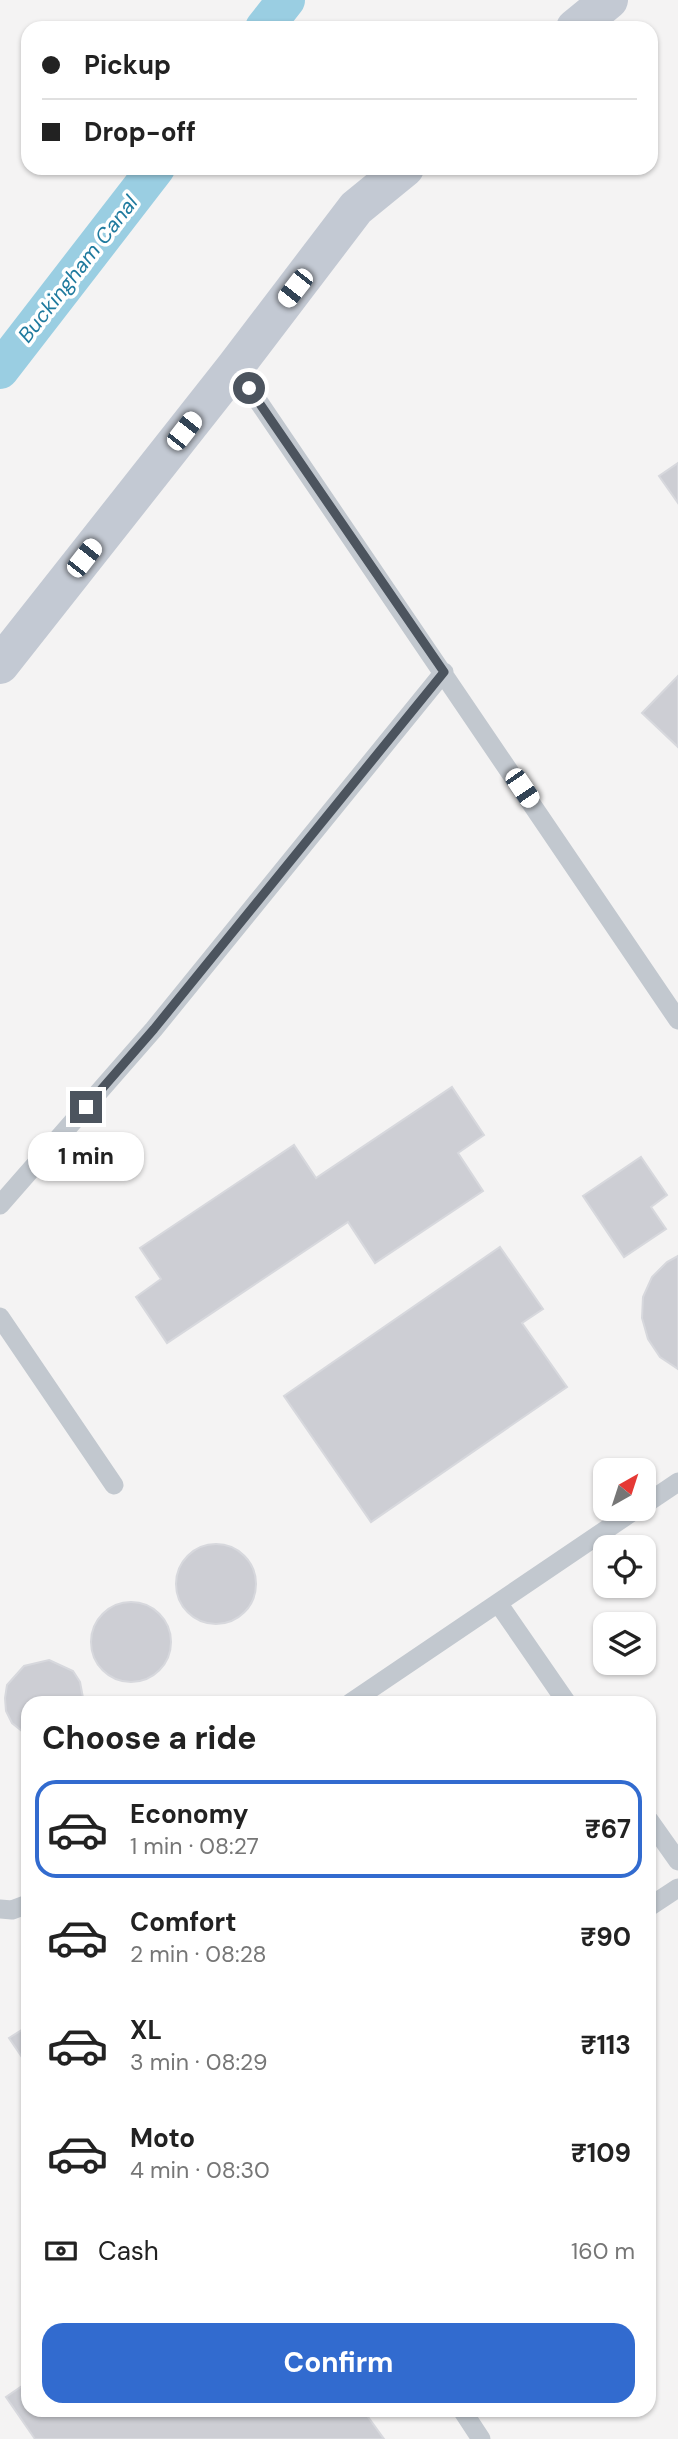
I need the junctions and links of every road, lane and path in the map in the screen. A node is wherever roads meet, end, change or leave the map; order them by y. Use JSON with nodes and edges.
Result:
{"nodes":[{"id":1,"x":609,"y":0,"type":"edge"},
{"id":2,"x":584,"y":21,"type":"edge"},
{"id":3,"x":396,"y":175,"type":"edge"},
{"id":4,"x":235,"y":367,"type":"junction"},
{"id":5,"x":0,"y":665,"type":"edge"},
{"id":6,"x":444,"y":672,"type":"junction"},
{"id":7,"x":678,"y":1020,"type":"edge"},
{"id":8,"x":0,"y":1205,"type":"edge"},
{"id":9,"x":0,"y":1317,"type":"edge"},
{"id":10,"x":678,"y":1482,"type":"edge"},
{"id":11,"x":114,"y":1485,"type":"dead end"},
{"id":12,"x":656,"y":1496,"type":"edge"},
{"id":13,"x":619,"y":1521,"type":"edge"},
{"id":14,"x":498,"y":1603,"type":"junction"},
{"id":15,"x":360,"y":1696,"type":"edge"},
{"id":16,"x":563,"y":1696,"type":"edge"},
{"id":17,"x":656,"y":1830,"type":"edge"},
{"id":18,"x":678,"y":1861,"type":"edge"},
{"id":19,"x":678,"y":1888,"type":"edge"},
{"id":20,"x":656,"y":1902,"type":"edge"},
{"id":21,"x":21,"y":1907,"type":"edge"},
{"id":22,"x":0,"y":1909,"type":"edge"},
{"id":23,"x":466,"y":2417,"type":"edge"},
{"id":24,"x":481,"y":2439,"type":"edge"}],
"edges":[{"from":1,"to":2,"type":"main road"},
{"from":3,"to":4,"type":"main road"},
{"from":4,"to":5,"type":"main road"},
{"from":4,"to":6,"type":"lane"},
{"from":6,"to":7,"type":"lane"},
{"from":6,"to":8,"type":"lane"},
{"from":9,"to":11,"type":"lane"},
{"from":10,"to":12,"type":"lane"},
{"from":13,"to":14,"type":"lane"},
{"from":14,"to":15,"type":"lane"},
{"from":14,"to":16,"type":"lane"},
{"from":17,"to":18,"type":"lane"},
{"from":19,"to":20,"type":"lane"},
{"from":21,"to":22,"type":"lane"},
{"from":23,"to":24,"type":"lane"}]}
